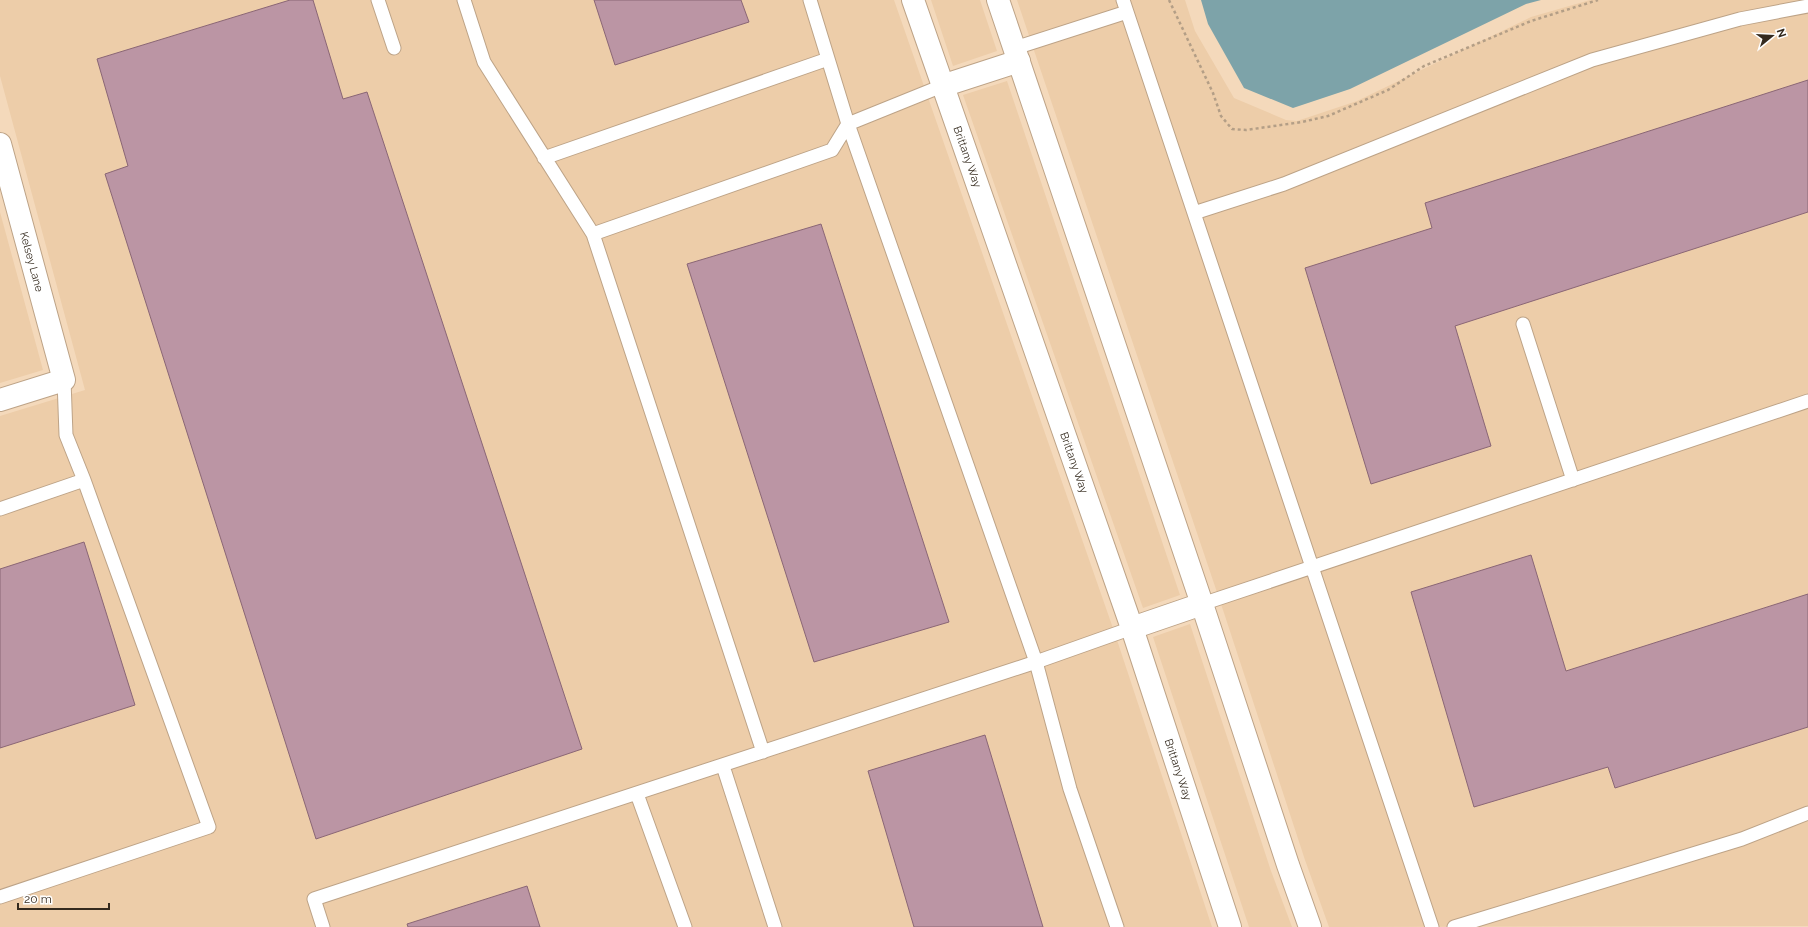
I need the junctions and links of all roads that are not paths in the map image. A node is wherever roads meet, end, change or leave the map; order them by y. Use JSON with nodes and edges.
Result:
{"nodes":[{"id":1,"x":378,"y":0,"type":"edge"},
{"id":2,"x":464,"y":0,"type":"edge"},
{"id":3,"x":810,"y":0,"type":"edge"},
{"id":4,"x":913,"y":0,"type":"edge"},
{"id":5,"x":998,"y":0,"type":"edge"},
{"id":6,"x":1125,"y":6,"type":"edge"},
{"id":7,"x":1808,"y":6,"type":"edge"},
{"id":8,"x":394,"y":48,"type":"dead end"},
{"id":9,"x":1017,"y":55,"type":"junction"},
{"id":10,"x":828,"y":59,"type":"junction"},
{"id":11,"x":942,"y":86,"type":"junction"},
{"id":12,"x":848,"y":124,"type":"junction"},
{"id":13,"x":0,"y":144,"type":"edge"},
{"id":14,"x":544,"y":158,"type":"junction"},
{"id":15,"x":1194,"y":213,"type":"junction"},
{"id":16,"x":593,"y":234,"type":"junction"},
{"id":17,"x":1523,"y":324,"type":"dead end"},
{"id":18,"x":64,"y":380,"type":"junction"},
{"id":19,"x":0,"y":400,"type":"edge"},
{"id":20,"x":1808,"y":401,"type":"edge"},
{"id":21,"x":84,"y":480,"type":"junction"},
{"id":22,"x":1573,"y":480,"type":"junction"},
{"id":23,"x":0,"y":508,"type":"edge"},
{"id":24,"x":1312,"y":566,"type":"junction"},
{"id":25,"x":1202,"y":604,"type":"junction"},
{"id":26,"x":1132,"y":628,"type":"junction"},
{"id":27,"x":1036,"y":662,"type":"junction"},
{"id":28,"x":763,"y":752,"type":"junction"},
{"id":29,"x":723,"y":766,"type":"junction"},
{"id":30,"x":637,"y":794,"type":"junction"},
{"id":31,"x":1808,"y":813,"type":"edge"},
{"id":32,"x":0,"y":897,"type":"edge"},
{"id":33,"x":323,"y":927,"type":"edge"},
{"id":34,"x":685,"y":927,"type":"edge"},
{"id":35,"x":775,"y":927,"type":"edge"},
{"id":36,"x":1117,"y":927,"type":"edge"},
{"id":37,"x":1230,"y":927,"type":"edge"},
{"id":38,"x":1310,"y":927,"type":"edge"},
{"id":39,"x":1432,"y":927,"type":"edge"},
{"id":40,"x":1454,"y":927,"type":"edge"}],
"edges":[{"from":1,"to":8,"type":"lane"},
{"from":2,"to":14,"type":"lane"},
{"from":3,"to":10,"type":"lane"},
{"from":4,"to":11,"type":"street","name":"Brittany Way"},
{"from":5,"to":9,"type":"street"},
{"from":6,"to":9,"type":"lane"},
{"from":6,"to":15,"type":"lane"},
{"from":7,"to":15,"type":"lane"},
{"from":9,"to":11,"type":"street"},
{"from":9,"to":25,"type":"street"},
{"from":10,"to":12,"type":"lane"},
{"from":10,"to":14,"type":"lane"},
{"from":11,"to":12,"type":"lane"},
{"from":11,"to":26,"type":"street","name":"Brittany Way"},
{"from":12,"to":16,"type":"lane"},
{"from":12,"to":27,"type":"lane"},
{"from":13,"to":18,"type":"street","name":"Kelsey Lane"},
{"from":14,"to":16,"type":"lane"},
{"from":15,"to":24,"type":"lane"},
{"from":16,"to":28,"type":"lane"},
{"from":17,"to":22,"type":"lane"},
{"from":18,"to":19,"type":"street"},
{"from":18,"to":21,"type":"lane"},
{"from":20,"to":22,"type":"lane"},
{"from":21,"to":23,"type":"lane"},
{"from":21,"to":32,"type":"lane"},
{"from":22,"to":24,"type":"lane"},
{"from":24,"to":25,"type":"lane"},
{"from":24,"to":39,"type":"lane"},
{"from":25,"to":26,"type":"street"},
{"from":25,"to":38,"type":"street"},
{"from":26,"to":27,"type":"lane"},
{"from":26,"to":37,"type":"street","name":"Brittany Way"},
{"from":27,"to":28,"type":"lane"},
{"from":27,"to":36,"type":"lane"},
{"from":28,"to":29,"type":"lane"},
{"from":29,"to":30,"type":"lane"},
{"from":29,"to":35,"type":"lane"},
{"from":30,"to":33,"type":"lane"},
{"from":30,"to":34,"type":"lane"},
{"from":31,"to":40,"type":"lane"}]}
